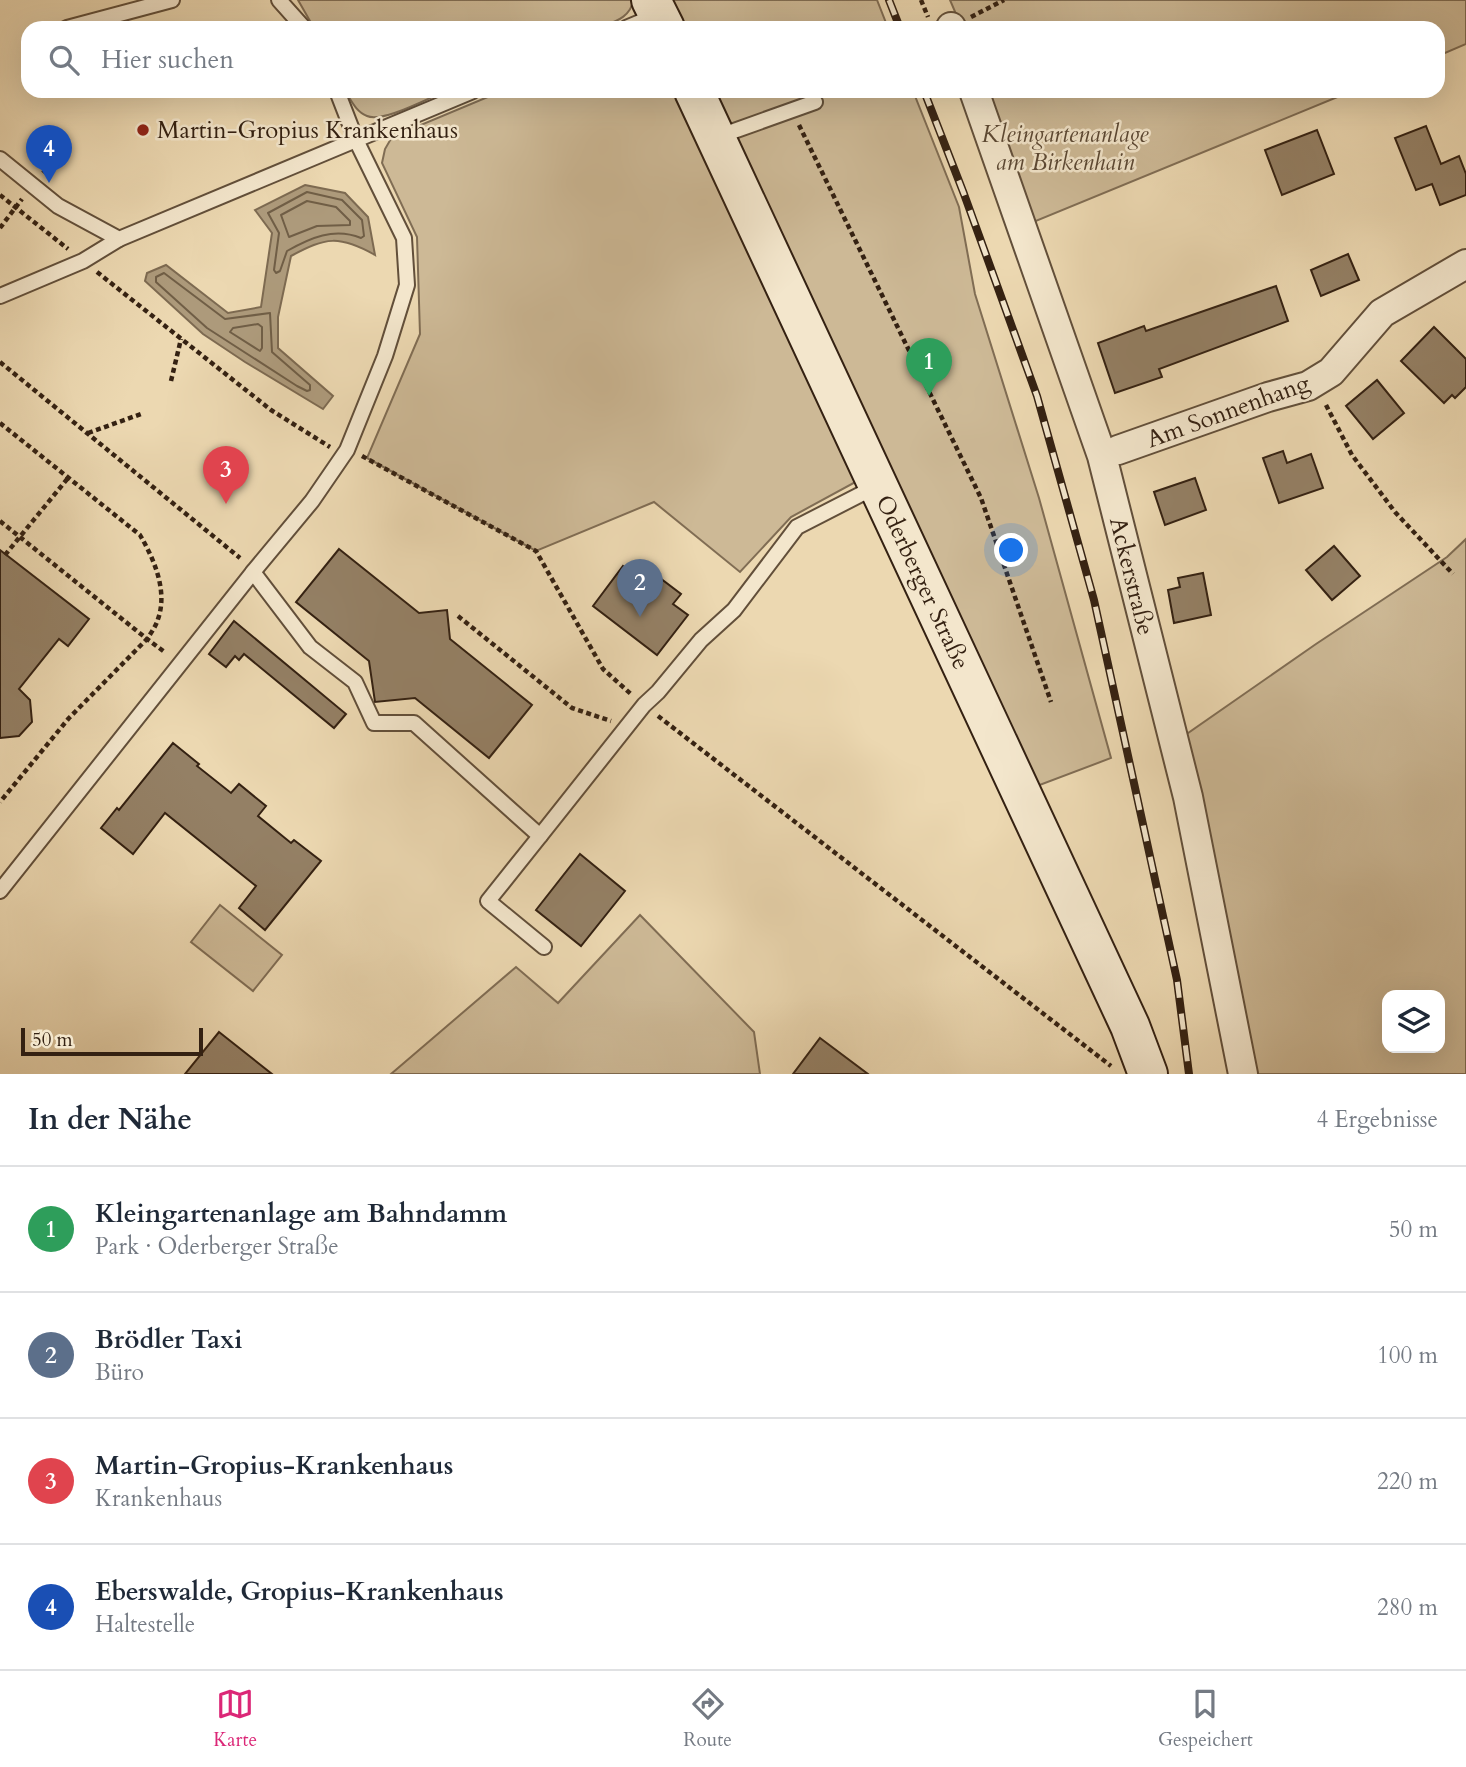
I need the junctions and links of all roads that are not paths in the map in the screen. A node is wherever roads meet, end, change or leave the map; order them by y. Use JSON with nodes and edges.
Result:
{"nodes":[{"id":1,"x":172,"y":0,"type":"edge"},
{"id":2,"x":279,"y":0,"type":"edge"},
{"id":3,"x":93,"y":21,"type":"edge"},
{"id":4,"x":298,"y":21,"type":"edge"},
{"id":5,"x":340,"y":98,"type":"edge"},
{"id":6,"x":456,"y":98,"type":"edge"},
{"id":7,"x":697,"y":98,"type":"edge"},
{"id":8,"x":976,"y":98,"type":"edge"},
{"id":9,"x":815,"y":102,"type":"dead end"},
{"id":10,"x":716,"y":138,"type":"junction"},
{"id":11,"x":356,"y":140,"type":"junction"},
{"id":12,"x":0,"y":159,"type":"edge"},
{"id":13,"x":119,"y":239,"type":"junction"},
{"id":14,"x":1466,"y":264,"type":"edge"},
{"id":15,"x":0,"y":296,"type":"edge"},
{"id":16,"x":1118,"y":450,"type":"dead end"},
{"id":17,"x":878,"y":485,"type":"junction"},
{"id":18,"x":253,"y":572,"type":"junction"},
{"id":19,"x":540,"y":836,"type":"junction"},
{"id":20,"x":0,"y":891,"type":"edge"},
{"id":21,"x":544,"y":947,"type":"dead end"},
{"id":22,"x":1130,"y":1071,"type":"edge"},
{"id":23,"x":1243,"y":1074,"type":"edge"}],
"edges":[{"from":1,"to":3,"type":"lane"},
{"from":2,"to":4,"type":"lane"},
{"from":5,"to":11,"type":"lane"},
{"from":6,"to":11,"type":"lane"},
{"from":7,"to":10,"type":"main road","name":"Oderberger Straße"},
{"from":8,"to":23,"type":"street","name":"Ackerstraße"},
{"from":9,"to":10,"type":"lane"},
{"from":10,"to":17,"type":"main road","name":"Oderberger Straße"},
{"from":11,"to":13,"type":"lane"},
{"from":11,"to":18,"type":"lane"},
{"from":12,"to":13,"type":"lane"},
{"from":13,"to":15,"type":"lane"},
{"from":14,"to":16,"type":"street","name":"Am Sonnenhang"},
{"from":17,"to":19,"type":"lane"},
{"from":17,"to":22,"type":"main road","name":"Oderberger Straße"},
{"from":18,"to":19,"type":"lane"},
{"from":18,"to":20,"type":"lane"},
{"from":19,"to":21,"type":"lane"}]}
